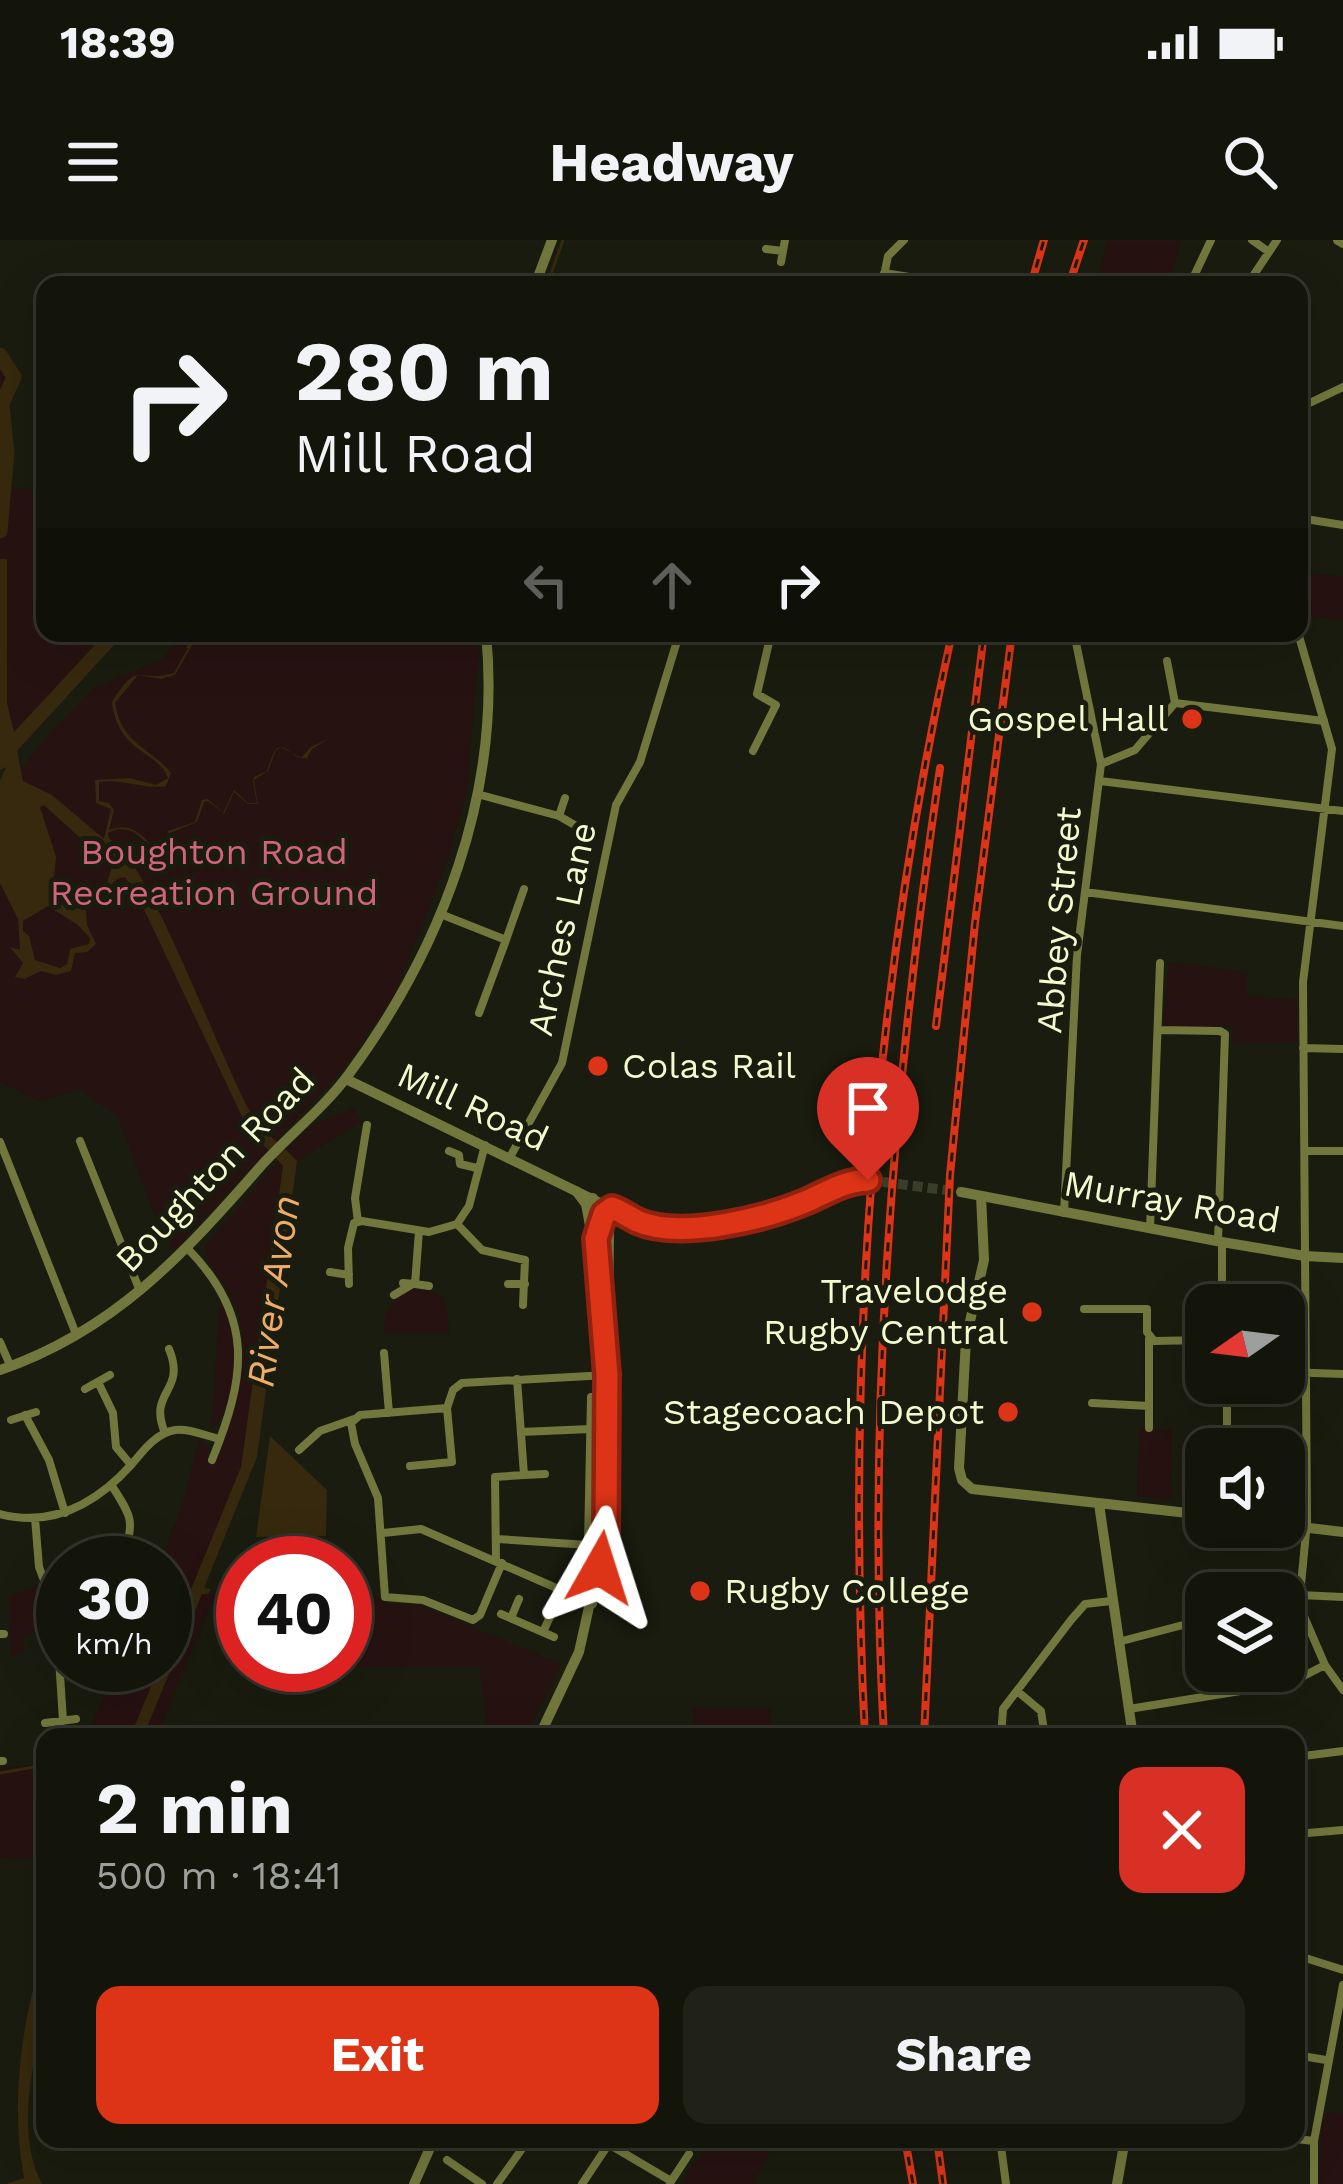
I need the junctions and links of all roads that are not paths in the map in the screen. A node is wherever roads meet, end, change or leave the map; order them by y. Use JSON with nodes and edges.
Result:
{"nodes":[{"id":1,"x":552,"y":240,"type":"edge"},
{"id":2,"x":904,"y":240,"type":"edge"},
{"id":3,"x":1211,"y":240,"type":"edge"},
{"id":4,"x":1252,"y":240,"type":"edge"},
{"id":5,"x":1277,"y":240,"type":"edge"},
{"id":6,"x":766,"y":249,"type":"dead end"},
{"id":7,"x":783,"y":251,"type":"edge"},
{"id":8,"x":1269,"y":252,"type":"junction"},
{"id":9,"x":884,"y":273,"type":"junction"},
{"id":10,"x":539,"y":276,"type":"edge"},
{"id":11,"x":884,"y":276,"type":"edge"},
{"id":12,"x":903,"y":276,"type":"edge"},
{"id":13,"x":1196,"y":276,"type":"edge"},
{"id":14,"x":1253,"y":276,"type":"edge"},
{"id":15,"x":1343,"y":387,"type":"edge"},
{"id":16,"x":1308,"y":404,"type":"edge"},
{"id":17,"x":1308,"y":519,"type":"edge"},
{"id":18,"x":1343,"y":525,"type":"edge"},
{"id":19,"x":485,"y":642,"type":"edge"},
{"id":20,"x":677,"y":642,"type":"edge"},
{"id":21,"x":769,"y":642,"type":"edge"},
{"id":22,"x":1076,"y":642,"type":"edge"},
{"id":23,"x":1301,"y":642,"type":"edge"},
{"id":24,"x":1167,"y":661,"type":"dead end"},
{"id":25,"x":1175,"y":703,"type":"junction"},
{"id":26,"x":1324,"y":721,"type":"junction"},
{"id":27,"x":753,"y":752,"type":"dead end"},
{"id":28,"x":1101,"y":764,"type":"junction"},
{"id":29,"x":1100,"y":782,"type":"junction"},
{"id":30,"x":477,"y":794,"type":"junction"},
{"id":31,"x":565,"y":798,"type":"dead end"},
{"id":32,"x":1327,"y":808,"type":"junction"},
{"id":33,"x":1343,"y":811,"type":"edge"},
{"id":34,"x":559,"y":816,"type":"junction"},
{"id":35,"x":584,"y":832,"type":"dead end"},
{"id":36,"x":524,"y":889,"type":"dead end"},
{"id":37,"x":1085,"y":892,"type":"junction"},
{"id":38,"x":443,"y":915,"type":"junction"},
{"id":39,"x":1310,"y":922,"type":"junction"},
{"id":40,"x":1343,"y":926,"type":"edge"},
{"id":41,"x":506,"y":940,"type":"junction"},
{"id":42,"x":1160,"y":963,"type":"dead end"},
{"id":43,"x":479,"y":1013,"type":"dead end"},
{"id":44,"x":1158,"y":1030,"type":"junction"},
{"id":45,"x":1303,"y":1048,"type":"junction"},
{"id":46,"x":1343,"y":1049,"type":"edge"},
{"id":47,"x":346,"y":1079,"type":"junction"},
{"id":48,"x":367,"y":1125,"type":"dead end"},
{"id":49,"x":0,"y":1142,"type":"edge"},
{"id":50,"x":485,"y":1144,"type":"junction"},
{"id":51,"x":80,"y":1148,"type":"dead end"},
{"id":52,"x":449,"y":1150,"type":"dead end"},
{"id":53,"x":1306,"y":1150,"type":"junction"},
{"id":54,"x":1343,"y":1151,"type":"edge"},
{"id":55,"x":510,"y":1157,"type":"junction"},
{"id":56,"x":477,"y":1168,"type":"junction"},
{"id":57,"x":868,"y":1180,"type":"tunnel mouth"},
{"id":58,"x":961,"y":1192,"type":"tunnel mouth"},
{"id":59,"x":990,"y":1198,"type":"junction"},
{"id":60,"x":590,"y":1201,"type":"junction"},
{"id":61,"x":608,"y":1211,"type":"junction"},
{"id":62,"x":1064,"y":1214,"type":"junction"},
{"id":63,"x":637,"y":1221,"type":"junction"},
{"id":64,"x":358,"y":1222,"type":"junction"},
{"id":65,"x":457,"y":1224,"type":"junction"},
{"id":66,"x":614,"y":1224,"type":"junction"},
{"id":67,"x":1150,"y":1229,"type":"junction"},
{"id":68,"x":418,"y":1231,"type":"junction"},
{"id":69,"x":596,"y":1242,"type":"junction"},
{"id":70,"x":1220,"y":1242,"type":"junction"},
{"id":71,"x":188,"y":1249,"type":"junction"},
{"id":72,"x":1305,"y":1256,"type":"junction"},
{"id":73,"x":1343,"y":1258,"type":"edge"},
{"id":74,"x":330,"y":1273,"type":"dead end"},
{"id":75,"x":1209,"y":1273,"type":"dead end"},
{"id":76,"x":1222,"y":1273,"type":"junction"},
{"id":77,"x":410,"y":1284,"type":"junction"},
{"id":78,"x":508,"y":1284,"type":"dead end"},
{"id":79,"x":525,"y":1284,"type":"junction"},
{"id":80,"x":1222,"y":1284,"type":"edge"},
{"id":81,"x":429,"y":1286,"type":"dead end"},
{"id":82,"x":141,"y":1292,"type":"junction"},
{"id":83,"x":394,"y":1295,"type":"dead end"},
{"id":84,"x":523,"y":1305,"type":"dead end"},
{"id":85,"x":1084,"y":1309,"type":"dead end"},
{"id":86,"x":605,"y":1331,"type":"junction"},
{"id":87,"x":76,"y":1336,"type":"junction"},
{"id":88,"x":1149,"y":1338,"type":"junction"},
{"id":89,"x":1185,"y":1339,"type":"edge"},
{"id":90,"x":0,"y":1342,"type":"edge"},
{"id":91,"x":169,"y":1349,"type":"dead end"},
{"id":92,"x":384,"y":1353,"type":"dead end"},
{"id":93,"x":5,"y":1369,"type":"edge"},
{"id":94,"x":1307,"y":1372,"type":"junction"},
{"id":95,"x":1343,"y":1374,"type":"edge"},
{"id":96,"x":110,"y":1375,"type":"dead end"},
{"id":97,"x":607,"y":1375,"type":"junction"},
{"id":98,"x":517,"y":1379,"type":"junction"},
{"id":99,"x":98,"y":1382,"type":"junction"},
{"id":100,"x":85,"y":1389,"type":"dead end"},
{"id":101,"x":591,"y":1397,"type":"dead end"},
{"id":102,"x":1092,"y":1402,"type":"dead end"},
{"id":103,"x":1149,"y":1406,"type":"junction"},
{"id":104,"x":447,"y":1408,"type":"junction"},
{"id":105,"x":36,"y":1412,"type":"dead end"},
{"id":106,"x":389,"y":1413,"type":"junction"},
{"id":107,"x":25,"y":1415,"type":"junction"},
{"id":108,"x":354,"y":1419,"type":"junction"},
{"id":109,"x":11,"y":1420,"type":"dead end"},
{"id":110,"x":1149,"y":1428,"type":"dead end"},
{"id":111,"x":590,"y":1429,"type":"junction"},
{"id":112,"x":521,"y":1432,"type":"junction"},
{"id":113,"x":166,"y":1433,"type":"junction"},
{"id":114,"x":220,"y":1439,"type":"junction"},
{"id":115,"x":299,"y":1450,"type":"dead end"},
{"id":116,"x":212,"y":1460,"type":"dead end"},
{"id":117,"x":131,"y":1465,"type":"junction"},
{"id":118,"x":410,"y":1466,"type":"dead end"},
{"id":119,"x":545,"y":1474,"type":"dead end"},
{"id":120,"x":524,"y":1475,"type":"junction"},
{"id":121,"x":112,"y":1486,"type":"junction"},
{"id":122,"x":1099,"y":1504,"type":"junction"},
{"id":123,"x":65,"y":1513,"type":"junction"},
{"id":124,"x":1185,"y":1513,"type":"edge"},
{"id":125,"x":0,"y":1514,"type":"edge"},
{"id":126,"x":35,"y":1519,"type":"junction"},
{"id":127,"x":1306,"y":1528,"type":"junction"},
{"id":128,"x":383,"y":1532,"type":"junction"},
{"id":129,"x":1343,"y":1532,"type":"edge"},
{"id":130,"x":129,"y":1536,"type":"edge"},
{"id":131,"x":497,"y":1539,"type":"junction"},
{"id":132,"x":588,"y":1546,"type":"junction"},
{"id":133,"x":499,"y":1562,"type":"junction"},
{"id":134,"x":1302,"y":1572,"type":"edge"},
{"id":135,"x":583,"y":1574,"type":"dead end"},
{"id":136,"x":561,"y":1593,"type":"junction"},
{"id":137,"x":1305,"y":1595,"type":"edge"},
{"id":138,"x":1343,"y":1598,"type":"edge"},
{"id":139,"x":519,"y":1599,"type":"dead end"},
{"id":140,"x":1111,"y":1601,"type":"junction"},
{"id":141,"x":593,"y":1604,"type":"junction"},
{"id":142,"x":1305,"y":1618,"type":"edge"},
{"id":143,"x":1185,"y":1624,"type":"edge"},
{"id":144,"x":543,"y":1633,"type":"junction"},
{"id":145,"x":554,"y":1637,"type":"dead end"},
{"id":146,"x":1118,"y":1642,"type":"junction"},
{"id":147,"x":1325,"y":1665,"type":"junction"},
{"id":148,"x":1343,"y":1690,"type":"edge"},
{"id":149,"x":1017,"y":1691,"type":"junction"},
{"id":150,"x":1130,"y":1709,"type":"junction"},
{"id":151,"x":76,"y":1719,"type":"dead end"},
{"id":152,"x":63,"y":1720,"type":"junction"},
{"id":153,"x":45,"y":1723,"type":"dead end"},
{"id":154,"x":543,"y":1728,"type":"edge"},
{"id":155,"x":1002,"y":1728,"type":"edge"},
{"id":156,"x":1044,"y":1728,"type":"edge"},
{"id":157,"x":1132,"y":1728,"type":"edge"},
{"id":158,"x":1343,"y":1750,"type":"edge"},
{"id":159,"x":1305,"y":1756,"type":"edge"},
{"id":160,"x":1343,"y":1830,"type":"edge"},
{"id":161,"x":1305,"y":1833,"type":"edge"},
{"id":162,"x":1305,"y":1958,"type":"edge"},
{"id":163,"x":1343,"y":1970,"type":"edge"},
{"id":164,"x":1343,"y":1985,"type":"edge"},
{"id":165,"x":1305,"y":2056,"type":"edge"},
{"id":166,"x":1326,"y":2060,"type":"junction"},
{"id":167,"x":1305,"y":2140,"type":"edge"},
{"id":168,"x":1314,"y":2141,"type":"junction"},
{"id":169,"x":430,"y":2148,"type":"edge"},
{"id":170,"x":523,"y":2148,"type":"edge"},
{"id":171,"x":601,"y":2148,"type":"edge"},
{"id":172,"x":614,"y":2148,"type":"edge"},
{"id":173,"x":1001,"y":2148,"type":"edge"},
{"id":174,"x":1124,"y":2148,"type":"edge"},
{"id":175,"x":689,"y":2154,"type":"dead end"},
{"id":176,"x":447,"y":2160,"type":"dead end"},
{"id":177,"x":670,"y":2182,"type":"edge"},
{"id":178,"x":414,"y":2184,"type":"edge"},
{"id":179,"x":482,"y":2184,"type":"edge"},
{"id":180,"x":497,"y":2184,"type":"edge"},
{"id":181,"x":582,"y":2184,"type":"edge"},
{"id":182,"x":1006,"y":2184,"type":"edge"},
{"id":183,"x":1118,"y":2184,"type":"edge"},
{"id":184,"x":1314,"y":2184,"type":"edge"}],
"edges":[{"from":1,"to":10,"type":"street"},
{"from":2,"to":9,"type":"street"},
{"from":3,"to":13,"type":"street"},
{"from":4,"to":8,"type":"street"},
{"from":5,"to":8,"type":"street"},
{"from":6,"to":7,"type":"street"},
{"from":8,"to":14,"type":"street"},
{"from":9,"to":11,"type":"street"},
{"from":9,"to":12,"type":"street"},
{"from":15,"to":16,"type":"street"},
{"from":17,"to":18,"type":"street"},
{"from":19,"to":30,"type":"street","name":"Boughton Road"},
{"from":20,"to":55,"type":"street","name":"Arches Lane"},
{"from":21,"to":27,"type":"street"},
{"from":22,"to":28,"type":"street","name":"Abbey Street"},
{"from":23,"to":26,"type":"street"},
{"from":24,"to":25,"type":"street"},
{"from":25,"to":26,"type":"street"},
{"from":25,"to":28,"type":"street"},
{"from":26,"to":32,"type":"street"},
{"from":28,"to":29,"type":"street","name":"Abbey Street"},
{"from":29,"to":32,"type":"street"},
{"from":29,"to":37,"type":"street","name":"Abbey Street"},
{"from":30,"to":34,"type":"street"},
{"from":30,"to":38,"type":"street","name":"Boughton Road"},
{"from":31,"to":34,"type":"street"},
{"from":32,"to":33,"type":"street"},
{"from":32,"to":39,"type":"street"},
{"from":34,"to":35,"type":"street"},
{"from":36,"to":41,"type":"street"},
{"from":37,"to":39,"type":"street"},
{"from":37,"to":62,"type":"street","name":"Abbey Street"},
{"from":38,"to":41,"type":"street"},
{"from":38,"to":47,"type":"street","name":"Boughton Road"},
{"from":39,"to":40,"type":"street"},
{"from":39,"to":45,"type":"street"},
{"from":41,"to":43,"type":"street"},
{"from":42,"to":44,"type":"street"},
{"from":44,"to":67,"type":"street"},
{"from":44,"to":70,"type":"street"},
{"from":45,"to":46,"type":"street"},
{"from":45,"to":53,"type":"street"},
{"from":47,"to":50,"type":"street","name":"Mill Road"},
{"from":47,"to":71,"type":"street","name":"Boughton Road"},
{"from":48,"to":64,"type":"street"},
{"from":49,"to":87,"type":"street"},
{"from":50,"to":55,"type":"street","name":"Mill Road"},
{"from":50,"to":56,"type":"street"},
{"from":51,"to":82,"type":"street"},
{"from":52,"to":56,"type":"street","name":"Mill Road"},
{"from":53,"to":54,"type":"street"},
{"from":53,"to":72,"type":"street"},
{"from":55,"to":60,"type":"street","name":"Mill Road"},
{"from":56,"to":65,"type":"street"},
{"from":57,"to":63,"type":"street"},
{"from":58,"to":59,"type":"street"},
{"from":59,"to":62,"type":"street","name":"Murray Road"},
{"from":59,"to":122,"type":"street"},
{"from":60,"to":61,"type":"street"},
{"from":60,"to":69,"type":"street"},
{"from":61,"to":63,"type":"street"},
{"from":61,"to":66,"type":"street"},
{"from":61,"to":69,"type":"street"},
{"from":62,"to":67,"type":"street","name":"Murray Road"},
{"from":63,"to":66,"type":"street"},
{"from":64,"to":68,"type":"street"},
{"from":64,"to":74,"type":"street"},
{"from":65,"to":68,"type":"street"},
{"from":65,"to":79,"type":"street"},
{"from":66,"to":86,"type":"street"},
{"from":67,"to":70,"type":"street","name":"Murray Road"},
{"from":68,"to":77,"type":"street"},
{"from":69,"to":86,"type":"street"},
{"from":70,"to":72,"type":"street","name":"Murray Road"},
{"from":70,"to":76,"type":"street"},
{"from":71,"to":82,"type":"street","name":"Boughton Road"},
{"from":71,"to":114,"type":"street"},
{"from":72,"to":73,"type":"street","name":"Murray Road"},
{"from":72,"to":94,"type":"street"},
{"from":75,"to":76,"type":"street"},
{"from":76,"to":80,"type":"street"},
{"from":77,"to":81,"type":"street"},
{"from":77,"to":83,"type":"street"},
{"from":78,"to":79,"type":"street"},
{"from":79,"to":84,"type":"street"},
{"from":82,"to":87,"type":"street","name":"Boughton Road"},
{"from":85,"to":88,"type":"street"},
{"from":86,"to":97,"type":"street"},
{"from":87,"to":93,"type":"street","name":"Boughton Road"},
{"from":88,"to":89,"type":"street"},
{"from":88,"to":103,"type":"street"},
{"from":90,"to":93,"type":"street"},
{"from":91,"to":113,"type":"street"},
{"from":92,"to":106,"type":"street"},
{"from":94,"to":95,"type":"street"},
{"from":94,"to":127,"type":"street"},
{"from":96,"to":99,"type":"street"},
{"from":97,"to":98,"type":"street"},
{"from":97,"to":141,"type":"street"},
{"from":98,"to":104,"type":"street"},
{"from":98,"to":112,"type":"street"},
{"from":99,"to":100,"type":"street"},
{"from":99,"to":117,"type":"street"},
{"from":101,"to":111,"type":"street"},
{"from":102,"to":103,"type":"street"},
{"from":103,"to":110,"type":"street"},
{"from":104,"to":106,"type":"street"},
{"from":104,"to":118,"type":"street"},
{"from":105,"to":107,"type":"street"},
{"from":106,"to":108,"type":"street"},
{"from":107,"to":109,"type":"street"},
{"from":107,"to":123,"type":"street"},
{"from":108,"to":115,"type":"street"},
{"from":108,"to":128,"type":"street"},
{"from":111,"to":112,"type":"street"},
{"from":111,"to":132,"type":"street"},
{"from":112,"to":120,"type":"street"},
{"from":113,"to":114,"type":"street"},
{"from":113,"to":117,"type":"street"},
{"from":114,"to":116,"type":"street"},
{"from":117,"to":121,"type":"street"},
{"from":119,"to":120,"type":"street"},
{"from":120,"to":131,"type":"street"},
{"from":121,"to":123,"type":"street"},
{"from":121,"to":130,"type":"street"},
{"from":122,"to":124,"type":"street"},
{"from":122,"to":140,"type":"street"},
{"from":123,"to":126,"type":"street"},
{"from":125,"to":126,"type":"street"},
{"from":126,"to":152,"type":"street"},
{"from":127,"to":129,"type":"street"},
{"from":127,"to":134,"type":"street"},
{"from":128,"to":133,"type":"street"},
{"from":128,"to":133,"type":"street"},
{"from":131,"to":132,"type":"street"},
{"from":131,"to":133,"type":"street"},
{"from":132,"to":135,"type":"street"},
{"from":133,"to":136,"type":"street"},
{"from":136,"to":141,"type":"street"},
{"from":136,"to":144,"type":"street"},
{"from":137,"to":138,"type":"street"},
{"from":139,"to":144,"type":"street"},
{"from":140,"to":146,"type":"street"},
{"from":140,"to":149,"type":"street"},
{"from":141,"to":154,"type":"street"},
{"from":142,"to":147,"type":"street"},
{"from":143,"to":146,"type":"street"},
{"from":144,"to":145,"type":"street"},
{"from":146,"to":150,"type":"street"},
{"from":147,"to":148,"type":"street"},
{"from":147,"to":150,"type":"street"},
{"from":149,"to":155,"type":"street"},
{"from":149,"to":156,"type":"street"},
{"from":150,"to":157,"type":"street"},
{"from":151,"to":152,"type":"street"},
{"from":152,"to":153,"type":"street"},
{"from":158,"to":159,"type":"street"},
{"from":160,"to":161,"type":"street"},
{"from":162,"to":163,"type":"street"},
{"from":164,"to":166,"type":"street"},
{"from":165,"to":166,"type":"street"},
{"from":166,"to":168,"type":"street"},
{"from":167,"to":168,"type":"street"},
{"from":168,"to":184,"type":"street"},
{"from":169,"to":178,"type":"street"},
{"from":170,"to":180,"type":"street"},
{"from":171,"to":181,"type":"street"},
{"from":172,"to":177,"type":"street"},
{"from":173,"to":182,"type":"street"},
{"from":174,"to":183,"type":"street"},
{"from":175,"to":177,"type":"street"},
{"from":176,"to":179,"type":"street"}]}
